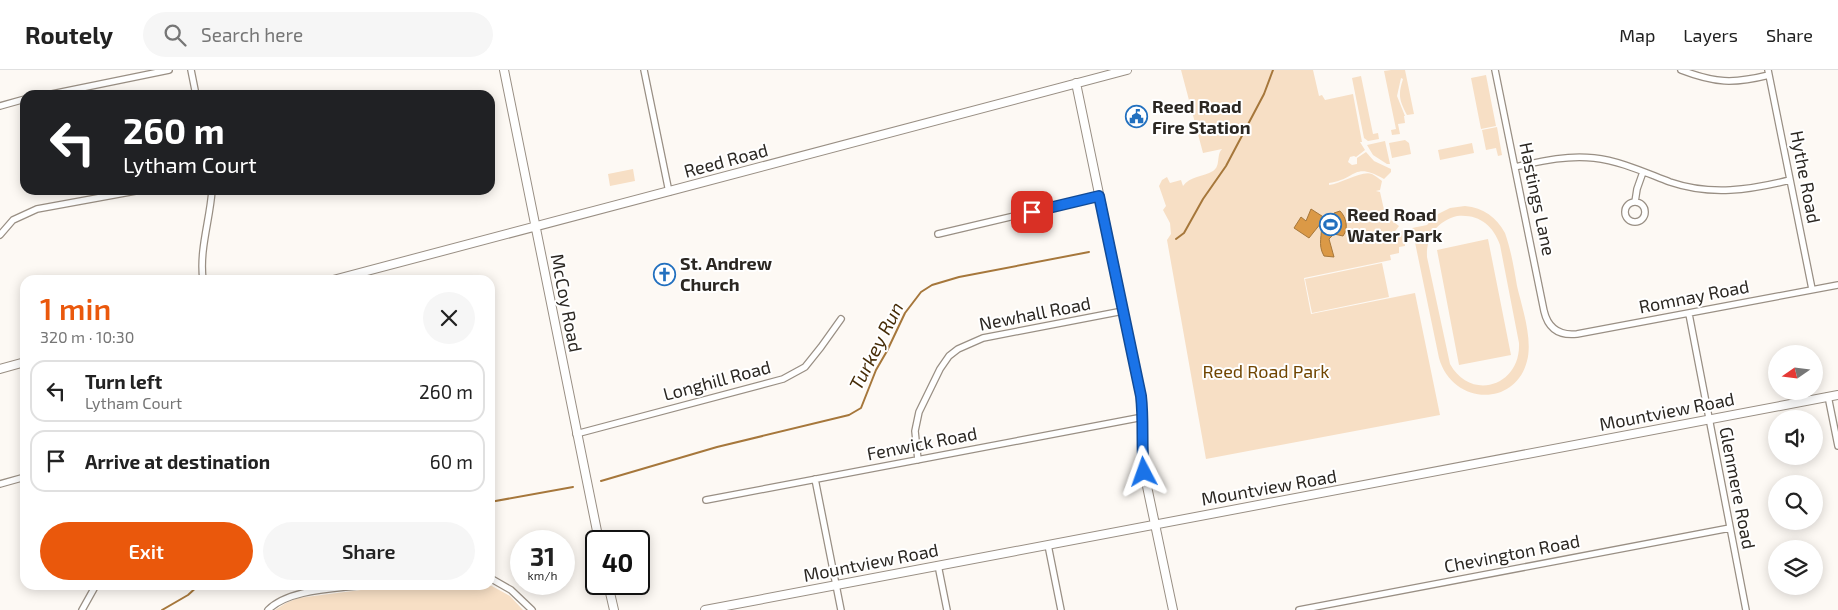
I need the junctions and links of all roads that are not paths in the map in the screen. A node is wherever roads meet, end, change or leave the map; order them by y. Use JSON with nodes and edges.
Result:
{"nodes":[{"id":1,"x":169,"y":70,"type":"edge"},
{"id":2,"x":191,"y":70,"type":"edge"},
{"id":3,"x":504,"y":70,"type":"edge"},
{"id":4,"x":645,"y":70,"type":"edge"},
{"id":5,"x":1127,"y":70,"type":"edge"},
{"id":6,"x":1495,"y":70,"type":"edge"},
{"id":7,"x":1681,"y":70,"type":"edge"},
{"id":8,"x":1768,"y":72,"type":"edge"},
{"id":9,"x":1076,"y":83,"type":"junction"},
{"id":10,"x":71,"y":90,"type":"edge"},
{"id":11,"x":195,"y":90,"type":"edge"},
{"id":12,"x":20,"y":100,"type":"edge"},
{"id":13,"x":0,"y":106,"type":"edge"},
{"id":14,"x":1515,"y":167,"type":"junction"},
{"id":15,"x":1643,"y":172,"type":"junction"},
{"id":16,"x":1790,"y":180,"type":"junction"},
{"id":17,"x":668,"y":192,"type":"junction"},
{"id":18,"x":114,"y":195,"type":"edge"},
{"id":19,"x":212,"y":195,"type":"edge"},
{"id":20,"x":1099,"y":196,"type":"junction"},
{"id":21,"x":1635,"y":202,"type":"dead end"},
{"id":22,"x":535,"y":226,"type":"junction"},
{"id":23,"x":938,"y":234,"type":"dead end"},
{"id":24,"x":0,"y":235,"type":"edge"},
{"id":25,"x":203,"y":275,"type":"edge"},
{"id":26,"x":352,"y":275,"type":"edge"},
{"id":27,"x":1838,"y":284,"type":"edge"},
{"id":28,"x":1812,"y":289,"type":"junction"},
{"id":29,"x":1123,"y":312,"type":"junction"},
{"id":30,"x":1688,"y":314,"type":"junction"},
{"id":31,"x":841,"y":319,"type":"dead end"},
{"id":32,"x":1556,"y":331,"type":"joint"},
{"id":33,"x":20,"y":363,"type":"edge"},
{"id":34,"x":0,"y":369,"type":"edge"},
{"id":35,"x":1838,"y":395,"type":"edge"},
{"id":36,"x":1828,"y":396,"type":"junction"},
{"id":37,"x":1143,"y":417,"type":"junction"},
{"id":38,"x":1708,"y":419,"type":"junction"},
{"id":39,"x":576,"y":434,"type":"junction"},
{"id":40,"x":1838,"y":446,"type":"edge"},
{"id":41,"x":918,"y":460,"type":"junction"},
{"id":42,"x":20,"y":478,"type":"edge"},
{"id":43,"x":815,"y":479,"type":"junction"},
{"id":44,"x":0,"y":484,"type":"edge"},
{"id":45,"x":706,"y":500,"type":"dead end"},
{"id":46,"x":1155,"y":524,"type":"junction"},
{"id":47,"x":1730,"y":528,"type":"junction"},
{"id":48,"x":597,"y":530,"type":"edge"},
{"id":49,"x":1048,"y":545,"type":"junction"},
{"id":50,"x":938,"y":566,"type":"junction"},
{"id":51,"x":495,"y":581,"type":"edge"},
{"id":52,"x":836,"y":585,"type":"junction"},
{"id":53,"x":93,"y":590,"type":"edge"},
{"id":54,"x":331,"y":590,"type":"edge"},
{"id":55,"x":611,"y":595,"type":"edge"},
{"id":56,"x":734,"y":607,"type":"edge"},
{"id":57,"x":82,"y":610,"type":"edge"},
{"id":58,"x":268,"y":610,"type":"edge"},
{"id":59,"x":532,"y":610,"type":"edge"},
{"id":60,"x":614,"y":610,"type":"edge"},
{"id":61,"x":705,"y":610,"type":"edge"},
{"id":62,"x":841,"y":610,"type":"edge"},
{"id":63,"x":947,"y":610,"type":"edge"},
{"id":64,"x":1061,"y":610,"type":"edge"},
{"id":65,"x":1173,"y":610,"type":"edge"},
{"id":66,"x":1299,"y":610,"type":"edge"},
{"id":67,"x":1746,"y":610,"type":"edge"}],
"edges":[{"from":1,"to":10,"type":"street"},
{"from":2,"to":11,"type":"street"},
{"from":3,"to":22,"type":"street","name":"McCoy Road"},
{"from":4,"to":17,"type":"street"},
{"from":5,"to":9,"type":"street","name":"Reed Road"},
{"from":6,"to":14,"type":"street","name":"Hastings Lane"},
{"from":7,"to":8,"type":"street"},
{"from":8,"to":16,"type":"street","name":"Hythe Road"},
{"from":9,"to":17,"type":"street","name":"Reed Road"},
{"from":9,"to":20,"type":"street"},
{"from":12,"to":13,"type":"street"},
{"from":14,"to":15,"type":"street"},
{"from":14,"to":32,"type":"street","name":"Hastings Lane"},
{"from":15,"to":16,"type":"street"},
{"from":15,"to":21,"type":"street"},
{"from":16,"to":28,"type":"street","name":"Hythe Road"},
{"from":17,"to":22,"type":"street","name":"Reed Road"},
{"from":18,"to":24,"type":"street"},
{"from":19,"to":25,"type":"street"},
{"from":20,"to":23,"type":"street"},
{"from":20,"to":29,"type":"street"},
{"from":22,"to":26,"type":"street","name":"Reed Road"},
{"from":22,"to":39,"type":"street","name":"McCoy Road"},
{"from":27,"to":28,"type":"street","name":"Romnay Road"},
{"from":28,"to":30,"type":"street","name":"Romnay Road"},
{"from":29,"to":37,"type":"street"},
{"from":29,"to":41,"type":"street","name":"Newhall Road"},
{"from":30,"to":32,"type":"street","name":"Romnay Road"},
{"from":30,"to":38,"type":"street","name":"Glenmere Road"},
{"from":31,"to":39,"type":"street","name":"Longhill Road"},
{"from":33,"to":34,"type":"street"},
{"from":35,"to":36,"type":"street","name":"Mountview Road"},
{"from":36,"to":38,"type":"street","name":"Mountview Road"},
{"from":36,"to":40,"type":"street"},
{"from":37,"to":41,"type":"street","name":"Fenwick Road"},
{"from":37,"to":46,"type":"street"},
{"from":38,"to":46,"type":"street","name":"Mountview Road"},
{"from":38,"to":47,"type":"street","name":"Glenmere Road"},
{"from":39,"to":48,"type":"street","name":"McCoy Road"},
{"from":41,"to":43,"type":"street","name":"Fenwick Road"},
{"from":42,"to":44,"type":"street"},
{"from":43,"to":45,"type":"street","name":"Fenwick Road"},
{"from":43,"to":52,"type":"street"},
{"from":46,"to":49,"type":"street","name":"Mountview Road"},
{"from":46,"to":65,"type":"street"},
{"from":47,"to":66,"type":"street","name":"Chevington Road"},
{"from":47,"to":67,"type":"street","name":"Glenmere Road"},
{"from":49,"to":50,"type":"street","name":"Mountview Road"},
{"from":49,"to":64,"type":"street"},
{"from":50,"to":52,"type":"street","name":"Mountview Road"},
{"from":50,"to":63,"type":"street"},
{"from":51,"to":59,"type":"street"},
{"from":52,"to":56,"type":"street","name":"Mountview Road"},
{"from":52,"to":62,"type":"street"},
{"from":53,"to":57,"type":"street"},
{"from":54,"to":58,"type":"street"},
{"from":55,"to":60,"type":"street"},
{"from":56,"to":61,"type":"street","name":"Mountview Road"}]}
